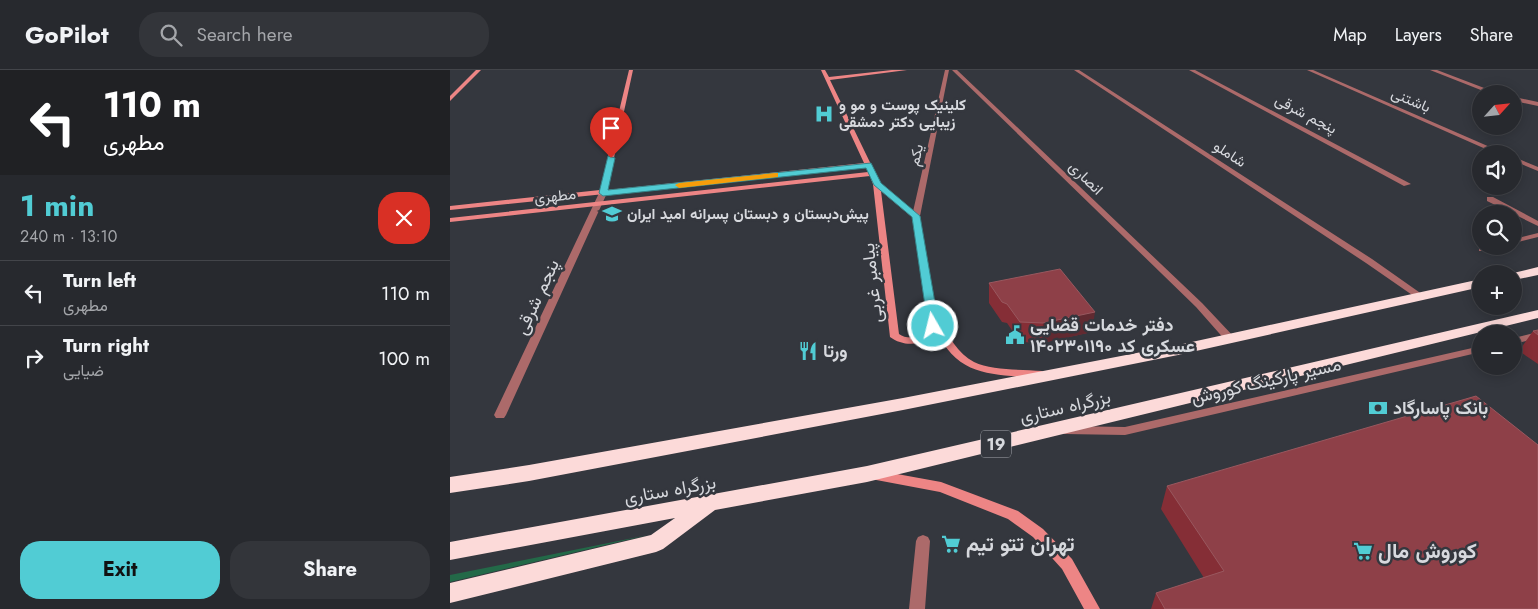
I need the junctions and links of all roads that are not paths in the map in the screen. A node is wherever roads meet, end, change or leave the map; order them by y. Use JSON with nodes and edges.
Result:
{"nodes":[{"id":1,"x":479,"y":70,"type":"edge"},
{"id":2,"x":631,"y":70,"type":"edge"},
{"id":3,"x":823,"y":70,"type":"edge"},
{"id":4,"x":905,"y":70,"type":"edge"},
{"id":5,"x":947,"y":70,"type":"edge"},
{"id":6,"x":954,"y":70,"type":"edge"},
{"id":7,"x":1076,"y":70,"type":"edge"},
{"id":8,"x":1192,"y":70,"type":"edge"},
{"id":9,"x":1309,"y":70,"type":"edge"},
{"id":10,"x":1432,"y":70,"type":"edge"},
{"id":11,"x":827,"y":79,"type":"junction"},
{"id":12,"x":1473,"y":85,"type":"edge"},
{"id":13,"x":450,"y":99,"type":"edge"},
{"id":14,"x":1522,"y":101,"type":"edge"},
{"id":15,"x":1538,"y":104,"type":"edge"},
{"id":16,"x":1482,"y":145,"type":"edge"},
{"id":17,"x":1522,"y":162,"type":"edge"},
{"id":18,"x":868,"y":165,"type":"junction"},
{"id":19,"x":1538,"y":169,"type":"edge"},
{"id":20,"x":872,"y":174,"type":"junction"},
{"id":21,"x":877,"y":184,"type":"junction"},
{"id":22,"x":1407,"y":184,"type":"dead end"},
{"id":23,"x":603,"y":193,"type":"junction"},
{"id":24,"x":1490,"y":198,"type":"dead end"},
{"id":25,"x":598,"y":205,"type":"junction"},
{"id":26,"x":450,"y":208,"type":"edge"},
{"id":27,"x":916,"y":216,"type":"junction"},
{"id":28,"x":450,"y":220,"type":"edge"},
{"id":29,"x":1538,"y":224,"type":"edge"},
{"id":30,"x":1538,"y":234,"type":"edge"},
{"id":31,"x":1522,"y":239,"type":"edge"},
{"id":32,"x":1538,"y":271,"type":"edge"},
{"id":33,"x":1522,"y":274,"type":"edge"},
{"id":34,"x":1472,"y":285,"type":"edge"},
{"id":35,"x":1421,"y":297,"type":"junction"},
{"id":36,"x":930,"y":300,"type":"junction"},
{"id":37,"x":1538,"y":314,"type":"edge"},
{"id":38,"x":1538,"y":335,"type":"edge"},
{"id":39,"x":1230,"y":339,"type":"junction"},
{"id":40,"x":1522,"y":339,"type":"edge"},
{"id":41,"x":1472,"y":351,"type":"edge"},
{"id":42,"x":1046,"y":375,"type":"junction"},
{"id":43,"x":500,"y":415,"type":"dead end"},
{"id":44,"x":1056,"y":430,"type":"junction"},
{"id":45,"x":867,"y":474,"type":"junction"},
{"id":46,"x":450,"y":485,"type":"edge"},
{"id":47,"x":711,"y":503,"type":"junction"},
{"id":48,"x":923,"y":541,"type":"dead end"},
{"id":49,"x":450,"y":551,"type":"edge"},
{"id":50,"x":450,"y":593,"type":"edge"},
{"id":51,"x":917,"y":609,"type":"edge"},
{"id":52,"x":1092,"y":609,"type":"edge"}],
"edges":[{"from":1,"to":13,"type":"street"},
{"from":2,"to":23,"type":"street"},
{"from":3,"to":11,"type":"street","name":"پیامبر غربی"},
{"from":4,"to":11,"type":"street"},
{"from":5,"to":27,"type":"street","name":"یکم"},
{"from":6,"to":39,"type":"street","name":"انصاری"},
{"from":7,"to":35,"type":"street","name":"شاملو"},
{"from":8,"to":22,"type":"street","name":"پنجم شرقی"},
{"from":9,"to":16,"type":"street","name":"باشتنی"},
{"from":10,"to":12,"type":"street"},
{"from":11,"to":18,"type":"street","name":"پیامبر غربی"},
{"from":14,"to":15,"type":"street"},
{"from":17,"to":19,"type":"street"},
{"from":18,"to":20,"type":"street","name":"پیامبر غربی"},
{"from":18,"to":23,"type":"street","name":"مطهری"},
{"from":20,"to":21,"type":"street","name":"پیامبر غربی"},
{"from":20,"to":25,"type":"street","name":"مطهری"},
{"from":21,"to":27,"type":"street","name":"پیامبر غربی"},
{"from":21,"to":36,"type":"street","name":"پیامبر غربی"},
{"from":23,"to":25,"type":"street","name":"پنجم شرقی"},
{"from":23,"to":26,"type":"street","name":"مطهری"},
{"from":24,"to":29,"type":"street"},
{"from":25,"to":28,"type":"street","name":"مطهری"},
{"from":25,"to":43,"type":"street","name":"پنجم شرقی"},
{"from":27,"to":36,"type":"street","name":"پیامبر غربی"},
{"from":30,"to":31,"type":"street"},
{"from":32,"to":33,"type":"highway"},
{"from":34,"to":35,"type":"highway","name":"بزرگراه ستاری"},
{"from":35,"to":39,"type":"highway","name":"بزرگراه ستاری"},
{"from":36,"to":42,"type":"street","name":"پیامبر غربی"},
{"from":37,"to":44,"type":"highway","name":"بزرگراه ستاری","number":"19"},
{"from":38,"to":40,"type":"street"},
{"from":39,"to":42,"type":"highway","name":"بزرگراه ستاری"},
{"from":41,"to":44,"type":"street","name":"مسیر پارکینگ کوروش"},
{"from":42,"to":46,"type":"highway","name":"بزرگراه ستاری"},
{"from":44,"to":45,"type":"highway","name":"بزرگراه ستاری","number":"19"},
{"from":45,"to":47,"type":"highway","name":"بزرگراه ستاری","number":"19"},
{"from":45,"to":52,"type":"street"},
{"from":47,"to":49,"type":"highway","name":"بزرگراه ستاری","number":"19"},
{"from":47,"to":50,"type":"highway"},
{"from":48,"to":51,"type":"street"}]}
